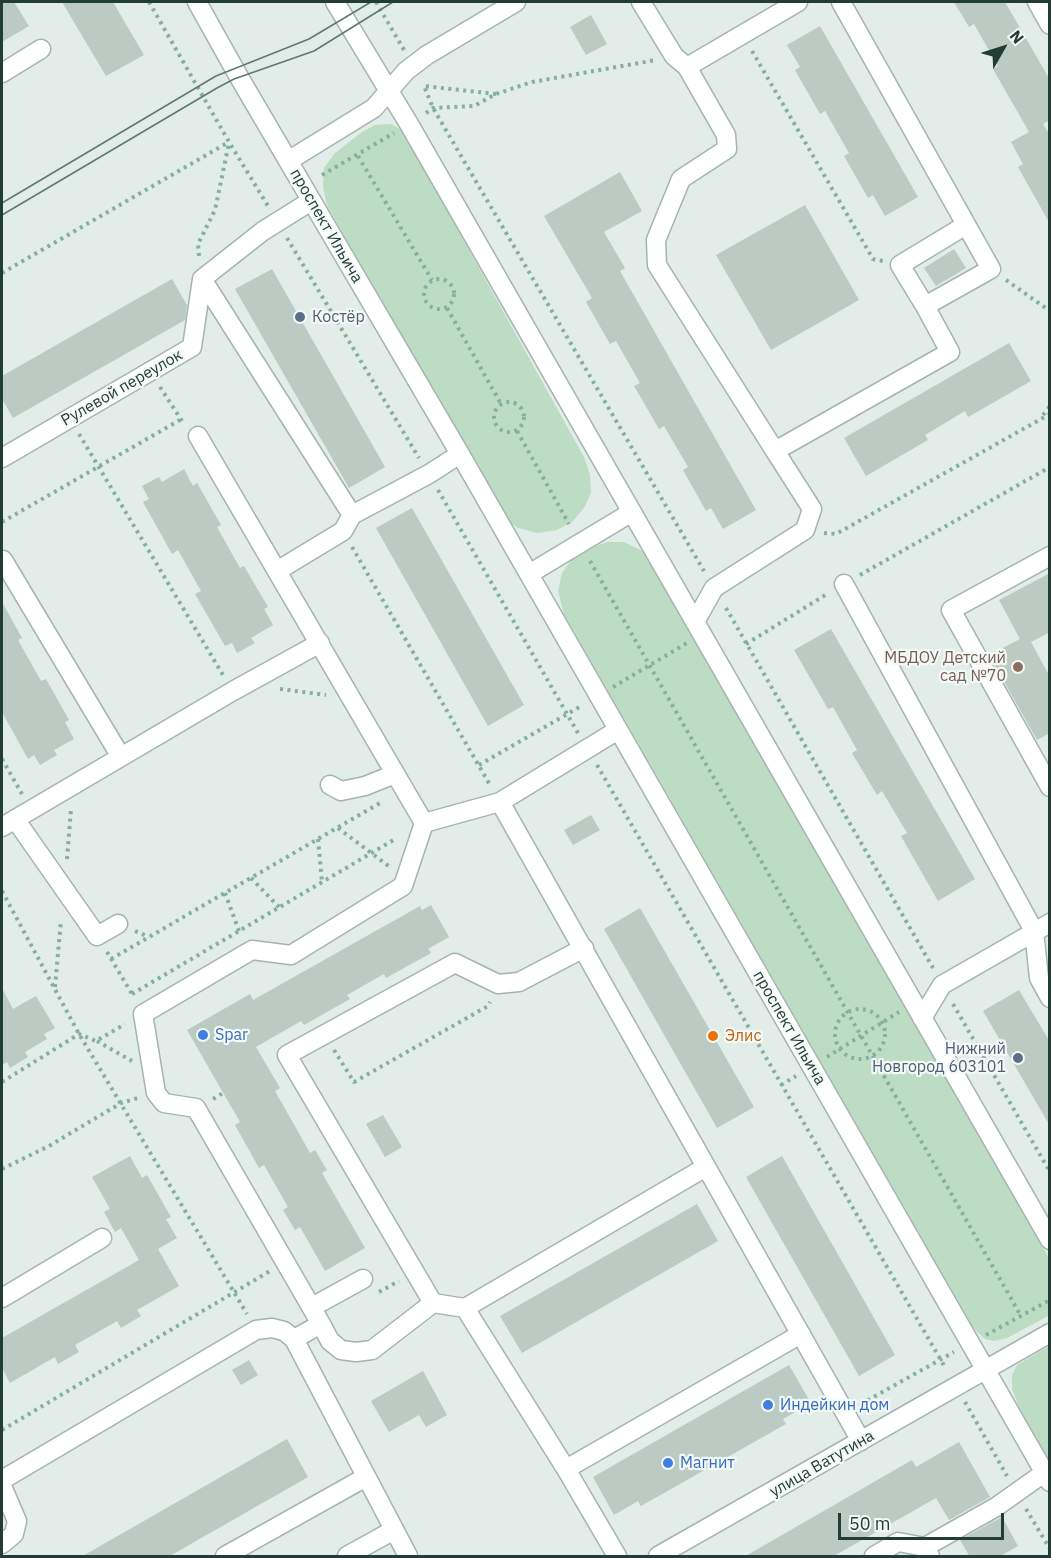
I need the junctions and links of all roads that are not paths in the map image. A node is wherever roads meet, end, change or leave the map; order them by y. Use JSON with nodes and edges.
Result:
{"nodes":[{"id":1,"x":197,"y":2,"type":"edge"},
{"id":2,"x":335,"y":2,"type":"edge"},
{"id":3,"x":516,"y":2,"type":"edge"},
{"id":4,"x":641,"y":2,"type":"edge"},
{"id":5,"x":798,"y":2,"type":"edge"},
{"id":6,"x":840,"y":2,"type":"edge"},
{"id":7,"x":1037,"y":2,"type":"edge"},
{"id":8,"x":1050,"y":25,"type":"edge"},
{"id":9,"x":40,"y":50,"type":"dead end"},
{"id":10,"x":681,"y":62,"type":"junction"},
{"id":11,"x":2,"y":73,"type":"edge"},
{"id":12,"x":388,"y":89,"type":"junction"},
{"id":13,"x":288,"y":161,"type":"junction"},
{"id":14,"x":311,"y":201,"type":"junction"},
{"id":15,"x":966,"y":225,"type":"junction"},
{"id":16,"x":202,"y":279,"type":"junction"},
{"id":17,"x":925,"y":306,"type":"junction"},
{"id":18,"x":198,"y":436,"type":"road end"},
{"id":19,"x":776,"y":451,"type":"junction"},
{"id":20,"x":460,"y":454,"type":"junction"},
{"id":21,"x":2,"y":458,"type":"edge"},
{"id":22,"x":632,"y":512,"type":"junction"},
{"id":23,"x":352,"y":514,"type":"junction"},
{"id":24,"x":1050,"y":556,"type":"edge"},
{"id":25,"x":3,"y":560,"type":"edge"},
{"id":26,"x":277,"y":571,"type":"junction"},
{"id":27,"x":529,"y":574,"type":"junction"},
{"id":28,"x":844,"y":584,"type":"road end"},
{"id":29,"x":695,"y":631,"type":"junction"},
{"id":30,"x":320,"y":643,"type":"junction"},
{"id":31,"x":618,"y":730,"type":"junction"},
{"id":32,"x":121,"y":757,"type":"junction"},
{"id":33,"x":400,"y":782,"type":"junction"},
{"id":34,"x":330,"y":785,"type":"dead end"},
{"id":35,"x":1050,"y":787,"type":"edge"},
{"id":36,"x":500,"y":802,"type":"junction"},
{"id":37,"x":16,"y":819,"type":"edge"},
{"id":38,"x":424,"y":823,"type":"junction"},
{"id":39,"x":118,"y":924,"type":"dead end"},
{"id":40,"x":1042,"y":927,"type":"edge"},
{"id":41,"x":584,"y":948,"type":"junction"},
{"id":42,"x":1050,"y":998,"type":"edge"},
{"id":43,"x":922,"y":1018,"type":"junction"},
{"id":44,"x":706,"y":1167,"type":"junction"},
{"id":45,"x":102,"y":1238,"type":"dead end"},
{"id":46,"x":1050,"y":1240,"type":"edge"},
{"id":47,"x":363,"y":1279,"type":"dead end"},
{"id":48,"x":2,"y":1298,"type":"edge"},
{"id":49,"x":433,"y":1303,"type":"junction"},
{"id":50,"x":312,"y":1307,"type":"junction"},
{"id":51,"x":465,"y":1308,"type":"junction"},
{"id":52,"x":321,"y":1324,"type":"junction"},
{"id":53,"x":1050,"y":1333,"type":"edge"},
{"id":54,"x":801,"y":1334,"type":"junction"},
{"id":55,"x":294,"y":1339,"type":"junction"},
{"id":56,"x":985,"y":1370,"type":"junction"},
{"id":57,"x":861,"y":1442,"type":"junction"},
{"id":58,"x":566,"y":1469,"type":"junction"},
{"id":59,"x":366,"y":1477,"type":"junction"},
{"id":60,"x":1047,"y":1477,"type":"edge"},
{"id":61,"x":2,"y":1480,"type":"edge"},
{"id":62,"x":2,"y":1486,"type":"edge"},
{"id":63,"x":394,"y":1530,"type":"junction"},
{"id":64,"x":2,"y":1544,"type":"edge"},
{"id":65,"x":927,"y":1552,"type":"edge"},
{"id":66,"x":225,"y":1557,"type":"edge"},
{"id":67,"x":347,"y":1557,"type":"edge"},
{"id":68,"x":408,"y":1557,"type":"edge"},
{"id":69,"x":617,"y":1557,"type":"edge"},
{"id":70,"x":658,"y":1557,"type":"edge"},
{"id":71,"x":874,"y":1557,"type":"edge"}],
"edges":[{"from":1,"to":13,"type":"street","name":"проспект Ильича"},
{"from":2,"to":12,"type":"street"},
{"from":3,"to":12,"type":"street"},
{"from":4,"to":10,"type":"street"},
{"from":5,"to":10,"type":"street"},
{"from":6,"to":15,"type":"street"},
{"from":7,"to":8,"type":"street"},
{"from":9,"to":11,"type":"street"},
{"from":10,"to":19,"type":"street"},
{"from":12,"to":13,"type":"street"},
{"from":12,"to":22,"type":"street"},
{"from":13,"to":14,"type":"street","name":"проспект Ильича"},
{"from":14,"to":16,"type":"street"},
{"from":14,"to":20,"type":"street","name":"проспект Ильича"},
{"from":15,"to":17,"type":"street"},
{"from":15,"to":17,"type":"street"},
{"from":16,"to":21,"type":"street","name":"Рулевой переулок"},
{"from":16,"to":23,"type":"street"},
{"from":17,"to":19,"type":"street"},
{"from":18,"to":26,"type":"street"},
{"from":19,"to":29,"type":"street"},
{"from":20,"to":23,"type":"street"},
{"from":20,"to":27,"type":"street","name":"проспект Ильича"},
{"from":22,"to":27,"type":"street"},
{"from":22,"to":29,"type":"street"},
{"from":23,"to":26,"type":"street"},
{"from":24,"to":35,"type":"street"},
{"from":25,"to":32,"type":"street"},
{"from":26,"to":30,"type":"street"},
{"from":27,"to":31,"type":"street","name":"проспект Ильича"},
{"from":28,"to":40,"type":"street"},
{"from":29,"to":43,"type":"street"},
{"from":30,"to":32,"type":"street"},
{"from":30,"to":33,"type":"street"},
{"from":31,"to":36,"type":"street"},
{"from":31,"to":56,"type":"street","name":"проспект Ильича"},
{"from":32,"to":37,"type":"street"},
{"from":33,"to":34,"type":"street"},
{"from":33,"to":38,"type":"street"},
{"from":36,"to":38,"type":"street"},
{"from":36,"to":41,"type":"street"},
{"from":37,"to":39,"type":"street"},
{"from":38,"to":50,"type":"street"},
{"from":40,"to":42,"type":"street"},
{"from":40,"to":43,"type":"street"},
{"from":41,"to":44,"type":"street"},
{"from":41,"to":49,"type":"street"},
{"from":43,"to":46,"type":"street"},
{"from":44,"to":51,"type":"street"},
{"from":44,"to":54,"type":"street"},
{"from":45,"to":48,"type":"street"},
{"from":47,"to":50,"type":"street"},
{"from":49,"to":51,"type":"street"},
{"from":49,"to":52,"type":"street"},
{"from":50,"to":52,"type":"street"},
{"from":51,"to":58,"type":"street"},
{"from":52,"to":55,"type":"street"},
{"from":53,"to":56,"type":"street","name":"улица Ватутина"},
{"from":54,"to":57,"type":"street"},
{"from":54,"to":58,"type":"street"},
{"from":55,"to":59,"type":"street"},
{"from":55,"to":61,"type":"street"},
{"from":56,"to":57,"type":"street","name":"улица Ватутина"},
{"from":56,"to":60,"type":"street","name":"проспект Ильича"},
{"from":57,"to":70,"type":"street","name":"улица Ватутина"},
{"from":58,"to":69,"type":"street"},
{"from":59,"to":63,"type":"street"},
{"from":59,"to":66,"type":"street"},
{"from":60,"to":65,"type":"street"},
{"from":62,"to":64,"type":"street"},
{"from":63,"to":67,"type":"street"},
{"from":63,"to":68,"type":"street"},
{"from":65,"to":71,"type":"street"}]}
